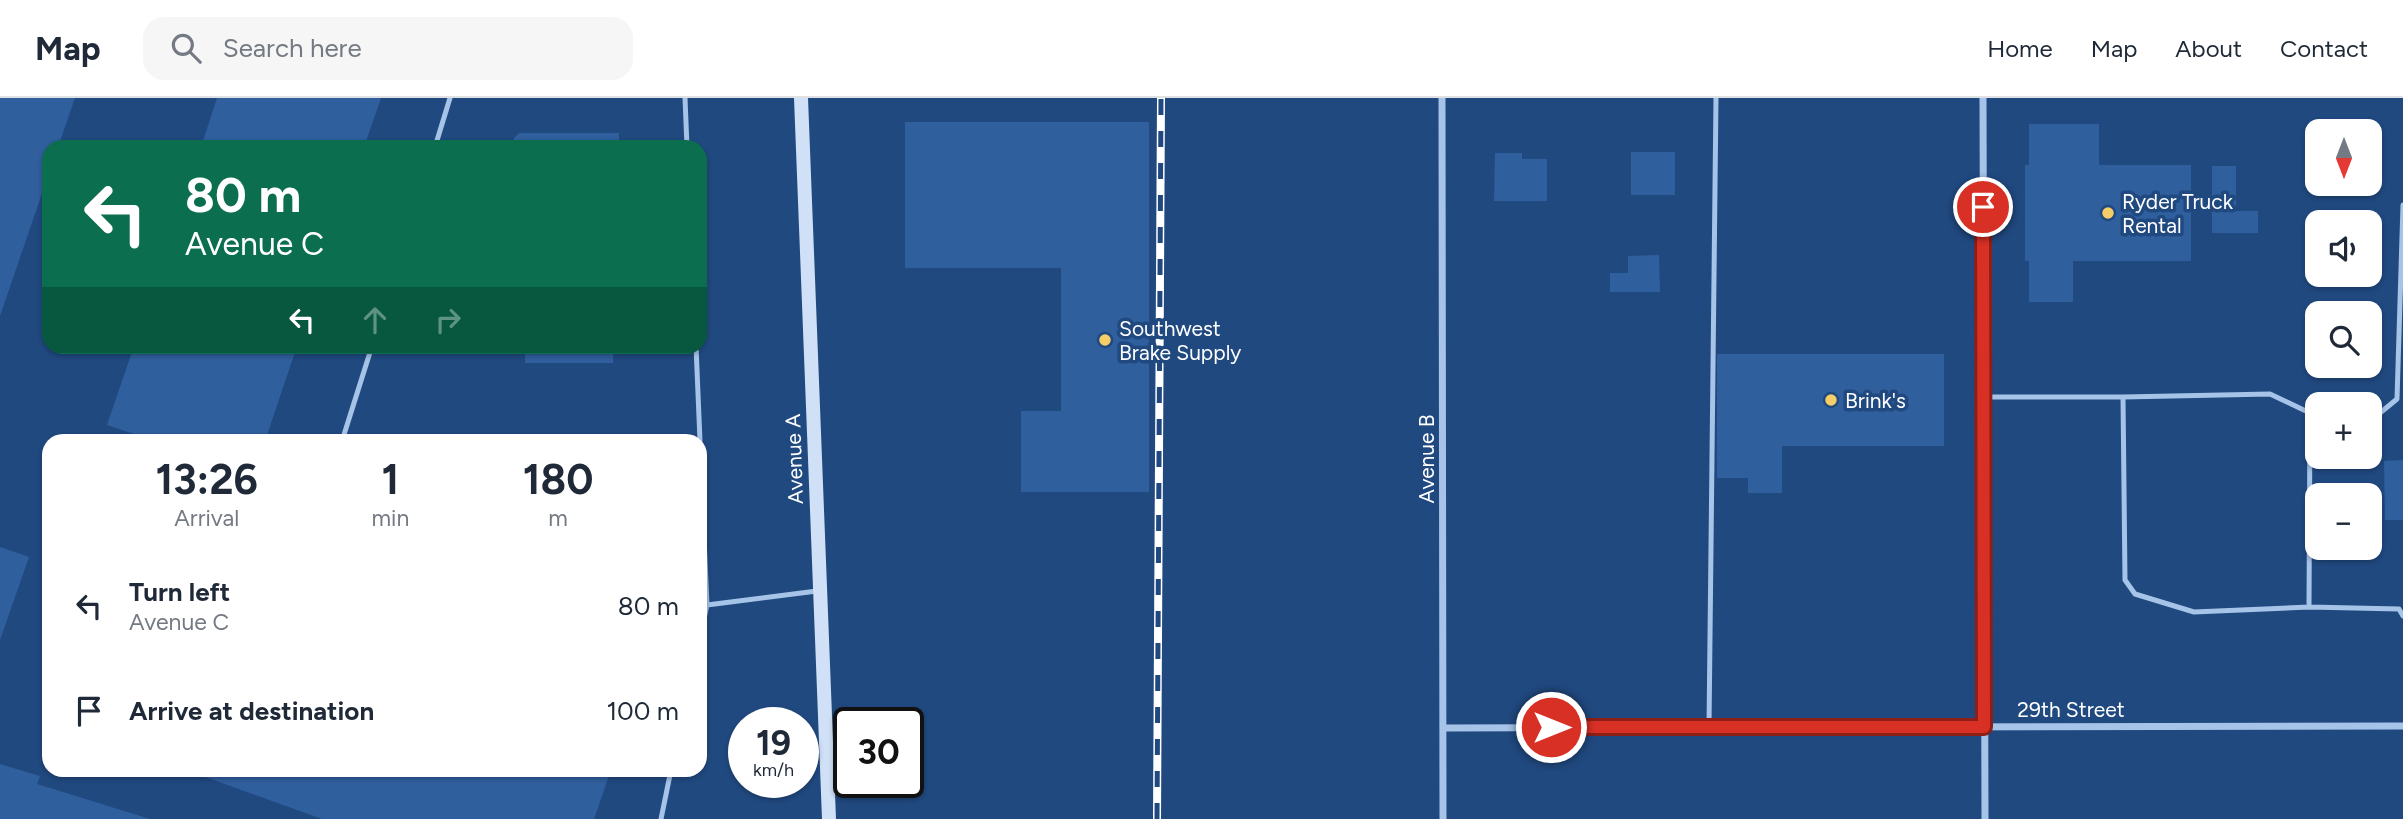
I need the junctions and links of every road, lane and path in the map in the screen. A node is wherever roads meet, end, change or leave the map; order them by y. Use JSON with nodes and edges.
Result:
{"nodes":[{"id":1,"x":450,"y":98,"type":"edge"},
{"id":2,"x":685,"y":98,"type":"edge"},
{"id":3,"x":801,"y":98,"type":"edge"},
{"id":4,"x":1442,"y":98,"type":"edge"},
{"id":5,"x":1716,"y":98,"type":"edge"},
{"id":6,"x":1983,"y":98,"type":"edge"},
{"id":7,"x":437,"y":140,"type":"edge"},
{"id":8,"x":687,"y":140,"type":"edge"},
{"id":9,"x":2403,"y":205,"type":"edge"},
{"id":10,"x":369,"y":354,"type":"edge"},
{"id":11,"x":696,"y":354,"type":"edge"},
{"id":12,"x":1983,"y":397,"type":"junction"},
{"id":13,"x":2123,"y":397,"type":"junction"},
{"id":14,"x":2305,"y":409,"type":"edge"},
{"id":15,"x":2382,"y":411,"type":"edge"},
{"id":16,"x":344,"y":434,"type":"edge"},
{"id":17,"x":700,"y":434,"type":"edge"},
{"id":18,"x":2313,"y":469,"type":"edge"},
{"id":19,"x":820,"y":591,"type":"junction"},
{"id":20,"x":707,"y":604,"type":"edge"},
{"id":21,"x":2309,"y":607,"type":"junction"},
{"id":22,"x":2403,"y":616,"type":"edge"},
{"id":23,"x":2403,"y":726,"type":"edge"},
{"id":24,"x":1709,"y":727,"type":"junction"},
{"id":25,"x":1984,"y":727,"type":"junction"},
{"id":26,"x":1445,"y":728,"type":"junction"},
{"id":27,"x":670,"y":777,"type":"edge"},
{"id":28,"x":661,"y":819,"type":"edge"},
{"id":29,"x":829,"y":819,"type":"edge"},
{"id":30,"x":1443,"y":819,"type":"edge"},
{"id":31,"x":1984,"y":819,"type":"edge"}],
"edges":[{"from":1,"to":7,"type":"lane"},
{"from":2,"to":8,"type":"lane"},
{"from":3,"to":19,"type":"main road","name":"Avenue A"},
{"from":4,"to":26,"type":"street","name":"Avenue B"},
{"from":5,"to":24,"type":"lane"},
{"from":6,"to":12,"type":"street"},
{"from":9,"to":15,"type":"lane"},
{"from":10,"to":16,"type":"lane"},
{"from":11,"to":17,"type":"lane"},
{"from":12,"to":13,"type":"lane"},
{"from":12,"to":25,"type":"street"},
{"from":13,"to":14,"type":"lane"},
{"from":13,"to":21,"type":"lane"},
{"from":18,"to":21,"type":"lane"},
{"from":19,"to":20,"type":"lane"},
{"from":19,"to":29,"type":"main road","name":"Avenue A"},
{"from":21,"to":22,"type":"lane"},
{"from":23,"to":25,"type":"street","name":"29th Street"},
{"from":24,"to":25,"type":"street","name":"29th Street"},
{"from":24,"to":26,"type":"street","name":"29th Street"},
{"from":25,"to":31,"type":"street"},
{"from":26,"to":30,"type":"street","name":"Avenue B"},
{"from":27,"to":28,"type":"lane"}]}
